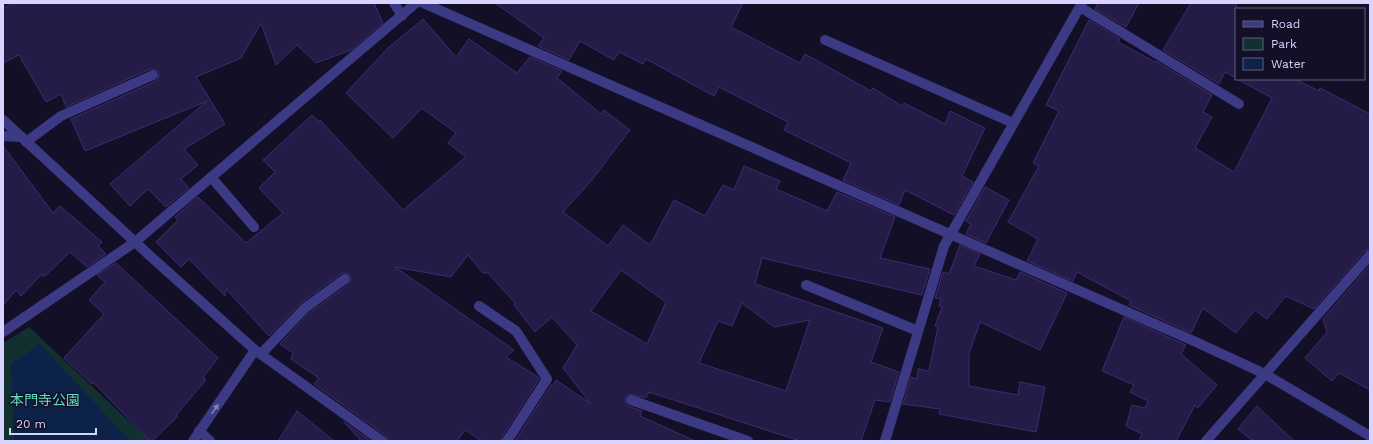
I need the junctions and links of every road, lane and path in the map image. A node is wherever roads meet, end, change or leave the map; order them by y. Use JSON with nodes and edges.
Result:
{"nodes":[{"id":1,"x":394,"y":3,"type":"edge"},
{"id":2,"x":416,"y":3,"type":"edge"},
{"id":3,"x":423,"y":3,"type":"edge"},
{"id":4,"x":1081,"y":5,"type":"edge"},
{"id":5,"x":402,"y":16,"type":"junction"},
{"id":6,"x":825,"y":40,"type":"dead end"},
{"id":7,"x":153,"y":74,"type":"dead end"},
{"id":8,"x":1239,"y":104,"type":"dead end"},
{"id":9,"x":3,"y":120,"type":"edge"},
{"id":10,"x":1014,"y":123,"type":"junction"},
{"id":11,"x":3,"y":136,"type":"edge"},
{"id":12,"x":24,"y":139,"type":"junction"},
{"id":13,"x":211,"y":177,"type":"junction"},
{"id":14,"x":254,"y":227,"type":"dead end"},
{"id":15,"x":951,"y":234,"type":"junction"},
{"id":16,"x":135,"y":242,"type":"junction"},
{"id":17,"x":1370,"y":255,"type":"edge"},
{"id":18,"x":345,"y":279,"type":"dead end"},
{"id":19,"x":806,"y":285,"type":"dead end"},
{"id":20,"x":479,"y":306,"type":"dead end"},
{"id":21,"x":918,"y":331,"type":"junction"},
{"id":22,"x":3,"y":332,"type":"edge"},
{"id":23,"x":258,"y":352,"type":"junction"},
{"id":24,"x":1265,"y":374,"type":"junction"},
{"id":25,"x":631,"y":400,"type":"dead end"},
{"id":26,"x":200,"y":432,"type":"junction"},
{"id":27,"x":1370,"y":436,"type":"edge"},
{"id":28,"x":193,"y":441,"type":"edge"},
{"id":29,"x":210,"y":441,"type":"edge"},
{"id":30,"x":382,"y":441,"type":"edge"},
{"id":31,"x":507,"y":441,"type":"edge"},
{"id":32,"x":748,"y":441,"type":"edge"},
{"id":33,"x":885,"y":441,"type":"edge"},
{"id":34,"x":1206,"y":441,"type":"edge"}],
"edges":[{"from":1,"to":5,"type":"street"},
{"from":2,"to":5,"type":"street"},
{"from":3,"to":15,"type":"street"},
{"from":4,"to":8,"type":"street"},
{"from":4,"to":10,"type":"street"},
{"from":5,"to":13,"type":"street"},
{"from":6,"to":10,"type":"street"},
{"from":7,"to":12,"type":"street"},
{"from":9,"to":12,"type":"street"},
{"from":10,"to":15,"type":"street"},
{"from":11,"to":12,"type":"street"},
{"from":12,"to":16,"type":"street"},
{"from":13,"to":14,"type":"street"},
{"from":13,"to":16,"type":"street"},
{"from":15,"to":21,"type":"street"},
{"from":15,"to":24,"type":"street"},
{"from":16,"to":22,"type":"street"},
{"from":16,"to":23,"type":"street"},
{"from":17,"to":24,"type":"street"},
{"from":18,"to":23,"type":"street"},
{"from":19,"to":21,"type":"street"},
{"from":20,"to":31,"type":"street"},
{"from":21,"to":33,"type":"street"},
{"from":26,"to":23,"type":"street","one_way":true},
{"from":23,"to":30,"type":"street"},
{"from":24,"to":27,"type":"street"},
{"from":24,"to":34,"type":"street"},
{"from":25,"to":32,"type":"street"},
{"from":26,"to":28,"type":"street"},
{"from":26,"to":29,"type":"street"}]}
